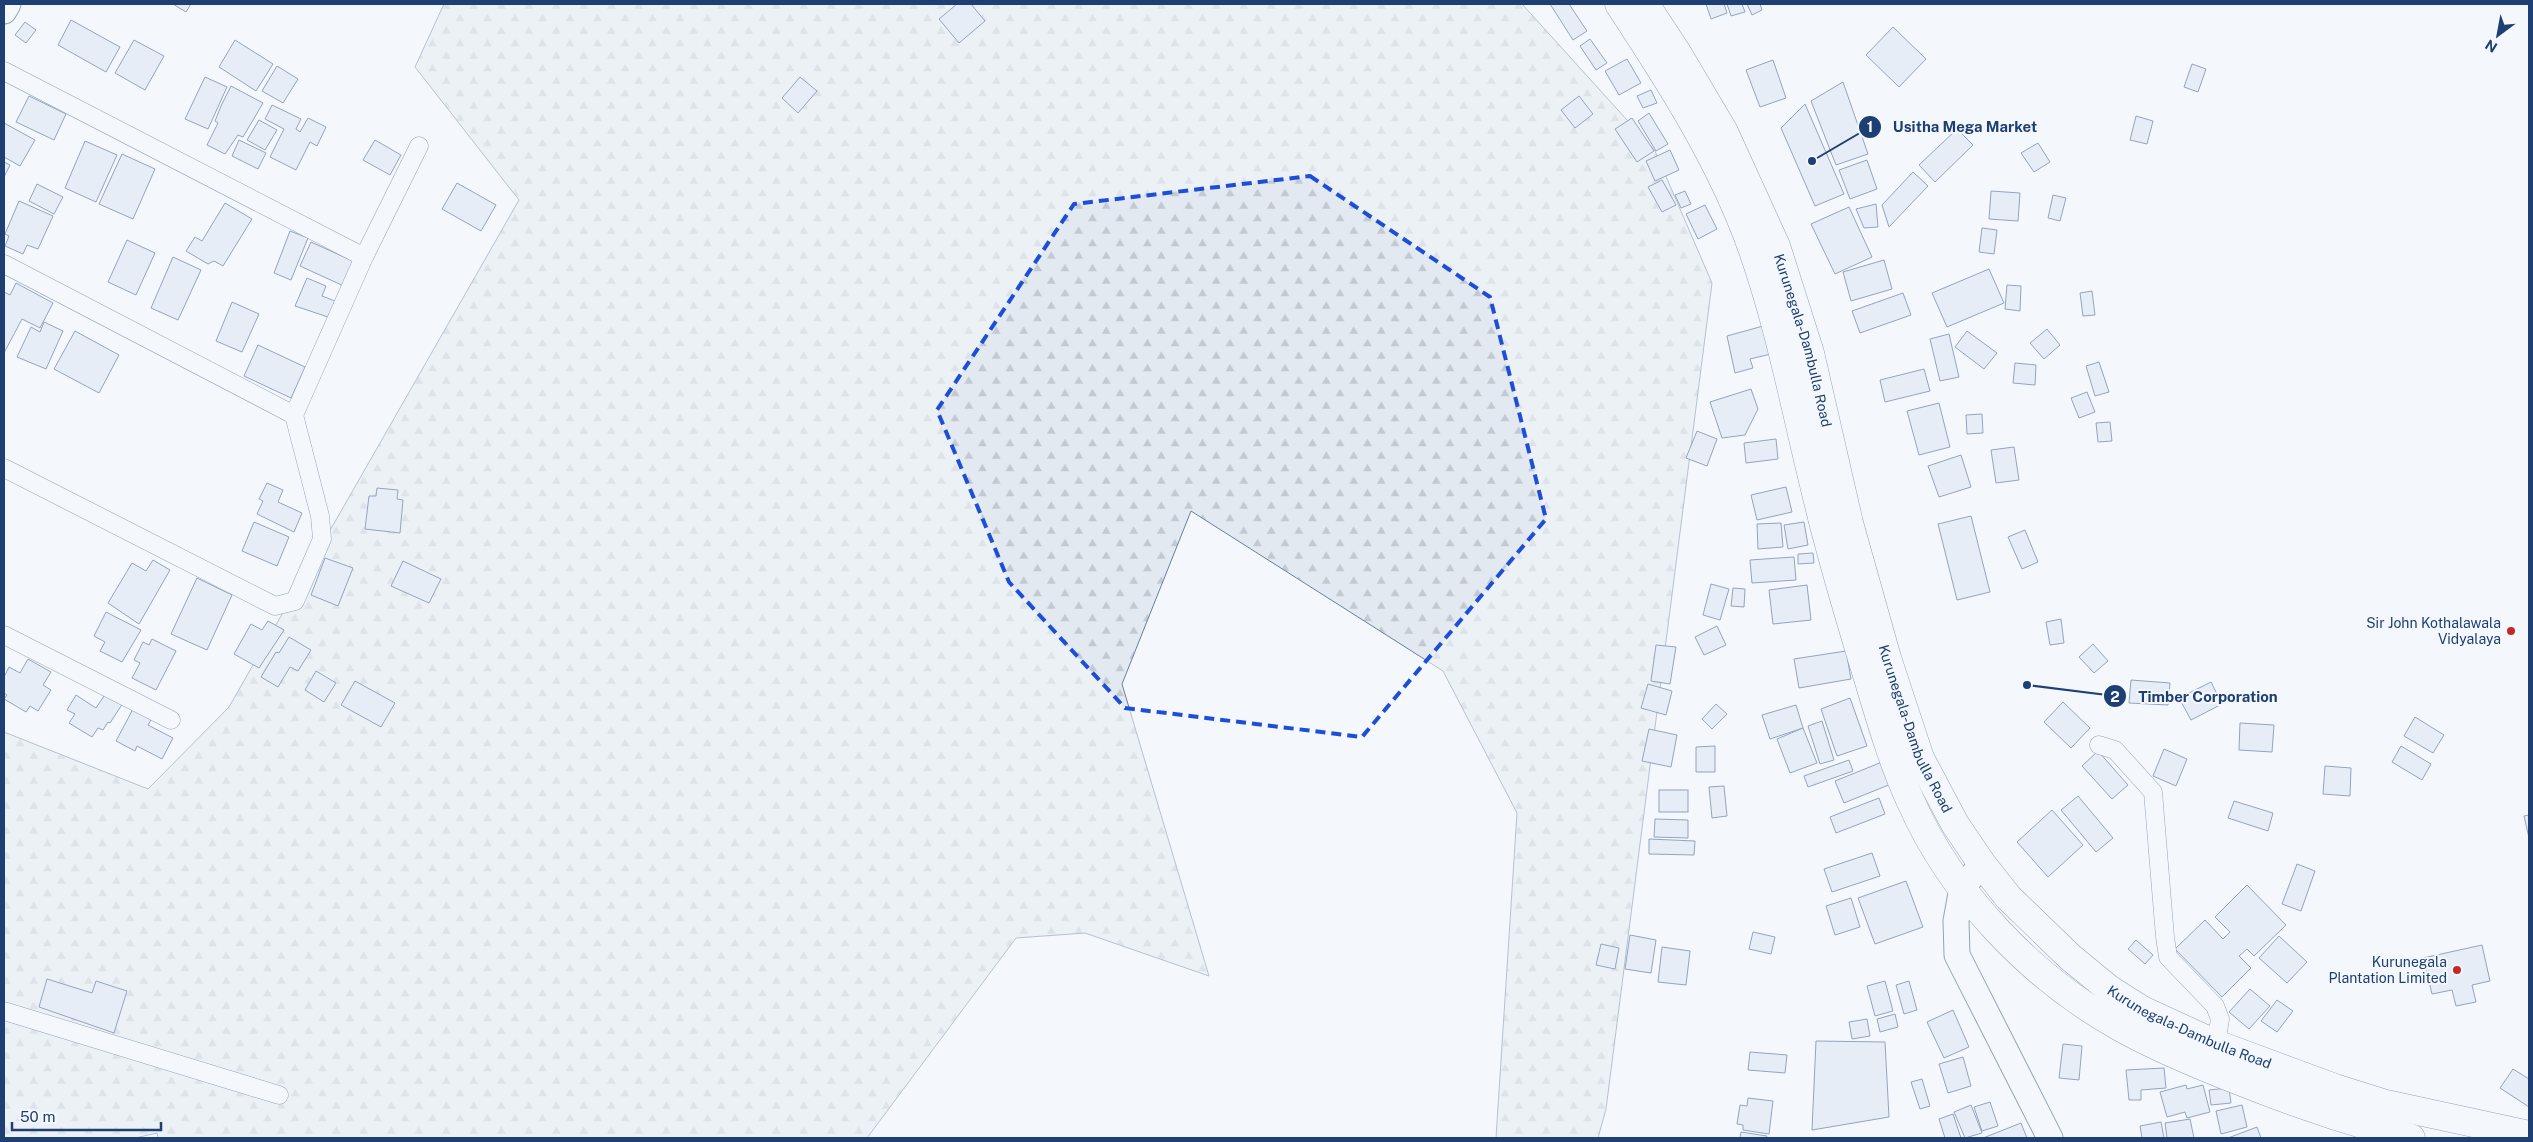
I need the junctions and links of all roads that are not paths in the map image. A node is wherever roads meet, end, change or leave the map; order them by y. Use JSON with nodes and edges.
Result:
{"nodes":[{"id":1,"x":8,"y":4,"type":"edge"},
{"id":2,"x":1619,"y":4,"type":"edge"},
{"id":3,"x":1645,"y":4,"type":"edge"},
{"id":4,"x":4,"y":10,"type":"edge"},
{"id":5,"x":4,"y":70,"type":"edge"},
{"id":6,"x":419,"y":146,"type":"dead end"},
{"id":7,"x":364,"y":256,"type":"junction"},
{"id":8,"x":4,"y":264,"type":"edge"},
{"id":9,"x":294,"y":415,"type":"junction"},
{"id":10,"x":4,"y":468,"type":"edge"},
{"id":11,"x":4,"y":635,"type":"edge"},
{"id":12,"x":171,"y":720,"type":"dead end"},
{"id":13,"x":2099,"y":745,"type":"dead end"},
{"id":14,"x":1982,"y":864,"type":"junction"},
{"id":15,"x":1962,"y":888,"type":"junction"},
{"id":16,"x":4,"y":1011,"type":"edge"},
{"id":17,"x":2216,"y":1044,"type":"junction"},
{"id":18,"x":279,"y":1095,"type":"dead end"},
{"id":19,"x":2529,"y":1135,"type":"edge"},
{"id":20,"x":2050,"y":1138,"type":"edge"},
{"id":21,"x":2411,"y":1138,"type":"edge"}],
"edges":[{"from":1,"to":4,"type":"street"},
{"from":2,"to":15,"type":"highway","name":"Kurunegala-Dambulla Road"},
{"from":3,"to":14,"type":"highway","name":"Kurunegala-Dambulla Road"},
{"from":5,"to":7,"type":"street"},
{"from":6,"to":7,"type":"street"},
{"from":7,"to":9,"type":"street"},
{"from":8,"to":9,"type":"street"},
{"from":9,"to":10,"type":"street"},
{"from":11,"to":12,"type":"street"},
{"from":13,"to":17,"type":"street"},
{"from":14,"to":15,"type":"street"},
{"from":14,"to":17,"type":"highway","name":"Kurunegala-Dambulla Road"},
{"from":15,"to":20,"type":"street"},
{"from":15,"to":21,"type":"highway","name":"Kurunegala-Dambulla Road"},
{"from":16,"to":18,"type":"street"},
{"from":17,"to":19,"type":"highway","name":"Kurunegala-Dambulla Road"}]}
